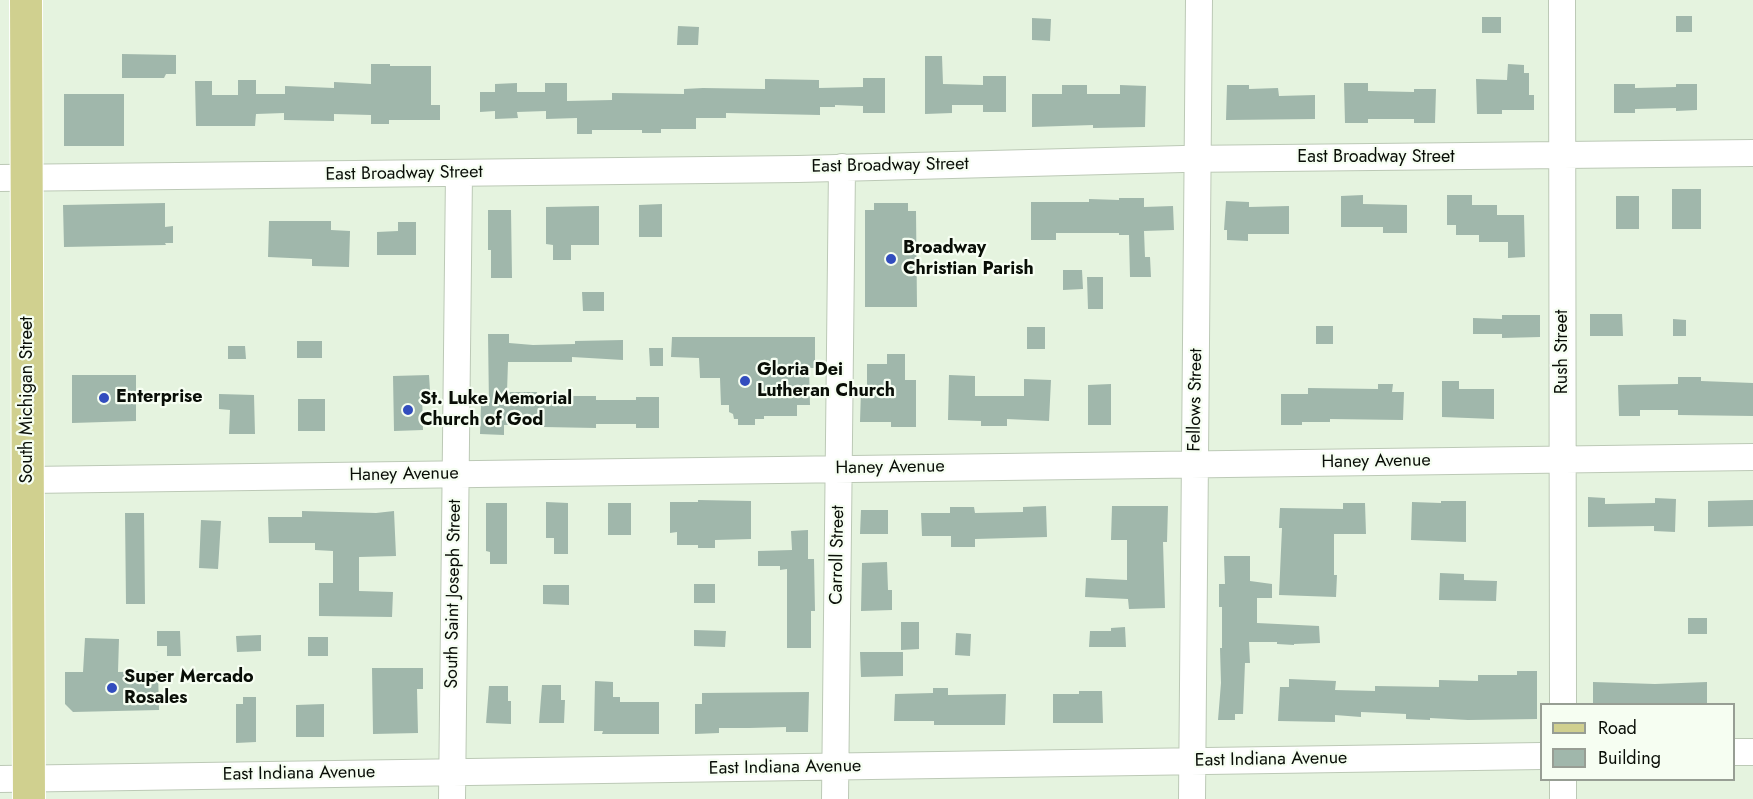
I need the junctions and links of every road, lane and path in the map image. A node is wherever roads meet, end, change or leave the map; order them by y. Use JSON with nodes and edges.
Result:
{"nodes":[{"id":1,"x":26,"y":0,"type":"edge"},
{"id":2,"x":1199,"y":0,"type":"edge"},
{"id":3,"x":1562,"y":0,"type":"edge"},
{"id":4,"x":1753,"y":153,"type":"edge"},
{"id":5,"x":1562,"y":156,"type":"junction"},
{"id":6,"x":1198,"y":159,"type":"junction"},
{"id":7,"x":842,"y":167,"type":"junction"},
{"id":8,"x":459,"y":173,"type":"junction"},
{"id":9,"x":14,"y":178,"type":"edge"},
{"id":10,"x":1753,"y":457,"type":"edge"},
{"id":11,"x":1563,"y":460,"type":"junction"},
{"id":12,"x":1195,"y":465,"type":"junction"},
{"id":13,"x":839,"y":469,"type":"junction"},
{"id":14,"x":456,"y":474,"type":"junction"},
{"id":15,"x":28,"y":480,"type":"junction"},
{"id":16,"x":1563,"y":703,"type":"edge"},
{"id":17,"x":1753,"y":752,"type":"edge"},
{"id":18,"x":1735,"y":753,"type":"edge"},
{"id":19,"x":1540,"y":756,"type":"edge"},
{"id":20,"x":1192,"y":761,"type":"junction"},
{"id":21,"x":836,"y":767,"type":"junction"},
{"id":22,"x":452,"y":771,"type":"junction"},
{"id":23,"x":1563,"y":781,"type":"edge"},
{"id":24,"x":19,"y":786,"type":"edge"},
{"id":25,"x":452,"y":799,"type":"edge"},
{"id":26,"x":835,"y":799,"type":"edge"},
{"id":27,"x":1192,"y":799,"type":"edge"},
{"id":28,"x":1563,"y":799,"type":"edge"}],
"edges":[{"from":1,"to":9,"type":"main road","name":"South Michigan Street"},
{"from":2,"to":6,"type":"street","name":"Fellows Street"},
{"from":3,"to":5,"type":"street","name":"Rush Street"},
{"from":4,"to":5,"type":"street","name":"East Broadway Street"},
{"from":5,"to":6,"type":"street","name":"East Broadway Street"},
{"from":5,"to":11,"type":"street","name":"Rush Street"},
{"from":6,"to":7,"type":"street","name":"East Broadway Street"},
{"from":6,"to":12,"type":"street","name":"Fellows Street"},
{"from":7,"to":8,"type":"street","name":"East Broadway Street"},
{"from":7,"to":13,"type":"street","name":"Carroll Street"},
{"from":8,"to":9,"type":"street","name":"East Broadway Street"},
{"from":8,"to":14,"type":"street","name":"South Saint Joseph Street"},
{"from":9,"to":15,"type":"main road","name":"South Michigan Street"},
{"from":10,"to":11,"type":"street","name":"Haney Avenue"},
{"from":11,"to":12,"type":"street","name":"Haney Avenue"},
{"from":11,"to":16,"type":"street","name":"Rush Street"},
{"from":12,"to":13,"type":"street","name":"Haney Avenue"},
{"from":12,"to":20,"type":"street","name":"Fellows Street"},
{"from":13,"to":14,"type":"street","name":"Haney Avenue"},
{"from":13,"to":21,"type":"street","name":"Carroll Street"},
{"from":14,"to":15,"type":"street","name":"Haney Avenue"},
{"from":14,"to":22,"type":"street","name":"South Saint Joseph Street"},
{"from":15,"to":24,"type":"main road","name":"South Michigan Street"},
{"from":17,"to":18,"type":"street"},
{"from":19,"to":20,"type":"street","name":"East Indiana Avenue"},
{"from":20,"to":21,"type":"street","name":"East Indiana Avenue"},
{"from":20,"to":27,"type":"street","name":"Fellows Street"},
{"from":21,"to":22,"type":"street","name":"East Indiana Avenue"},
{"from":21,"to":26,"type":"street","name":"Carroll Street"},
{"from":22,"to":24,"type":"street","name":"East Indiana Avenue"},
{"from":22,"to":25,"type":"street","name":"South Saint Joseph Street"},
{"from":23,"to":28,"type":"street"}]}
